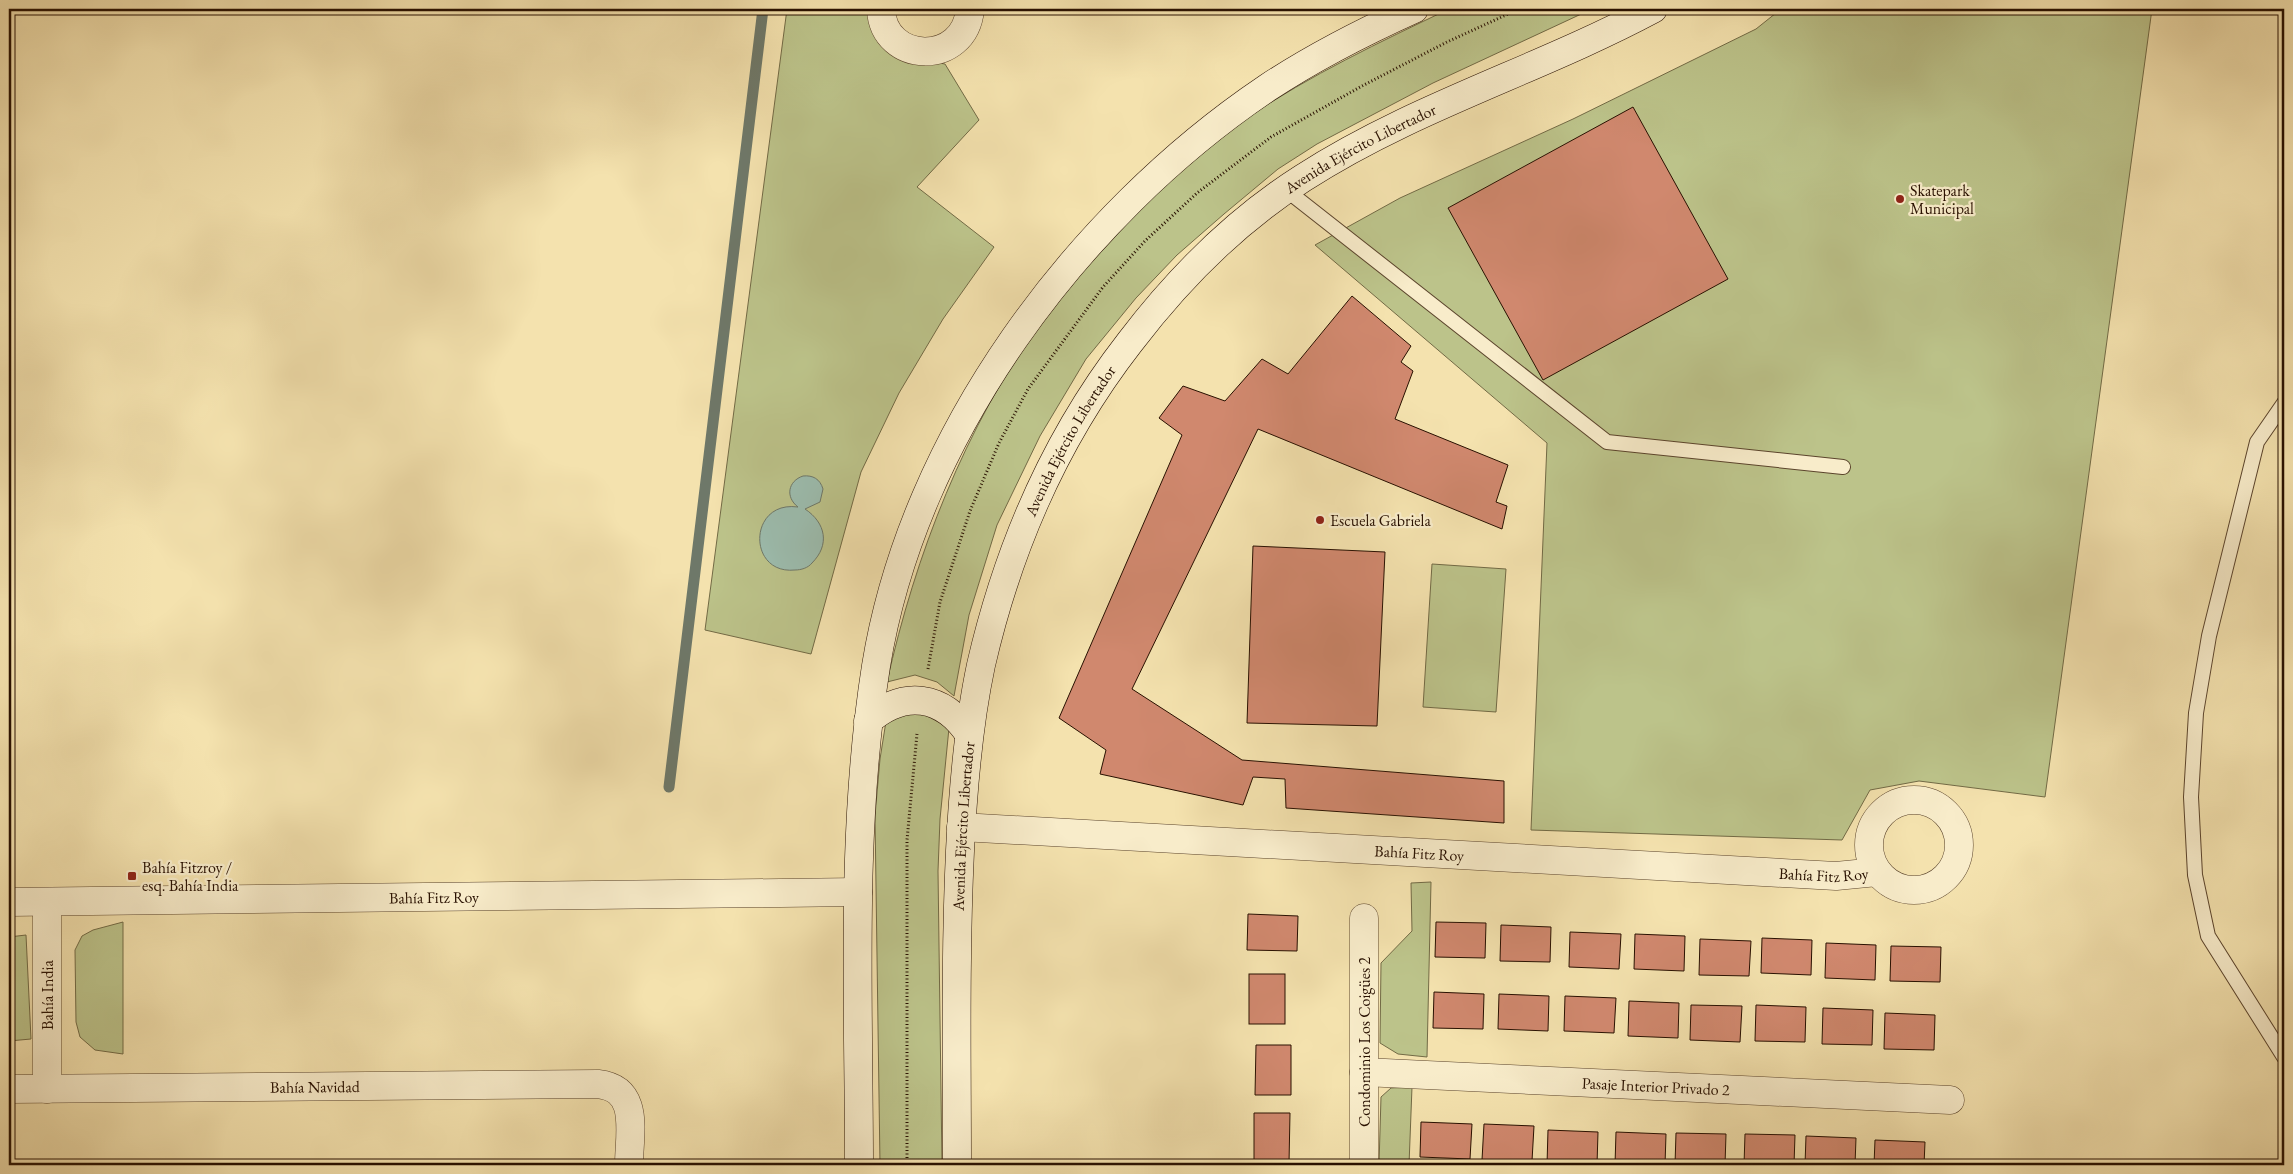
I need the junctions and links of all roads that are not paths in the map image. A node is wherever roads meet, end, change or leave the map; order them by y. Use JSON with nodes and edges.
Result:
{"nodes":[{"id":1,"x":880,"y":9,"type":"edge"},
{"id":2,"x":970,"y":9,"type":"edge"},
{"id":3,"x":1414,"y":9,"type":"edge"},
{"id":4,"x":1653,"y":9,"type":"edge"},
{"id":5,"x":1285,"y":189,"type":"junction"},
{"id":6,"x":2284,"y":403,"type":"edge"},
{"id":7,"x":1843,"y":467,"type":"dead end"},
{"id":8,"x":868,"y":721,"type":"junction"},
{"id":9,"x":970,"y":734,"type":"junction"},
{"id":10,"x":962,"y":827,"type":"junction"},
{"id":11,"x":1877,"y":872,"type":"dead end"},
{"id":12,"x":858,"y":892,"type":"junction"},
{"id":13,"x":9,"y":902,"type":"edge"},
{"id":14,"x":47,"y":902,"type":"junction"},
{"id":15,"x":1364,"y":918,"type":"dead end"},
{"id":16,"x":2284,"y":1057,"type":"edge"},
{"id":17,"x":1364,"y":1072,"type":"junction"},
{"id":18,"x":9,"y":1089,"type":"edge"},
{"id":19,"x":48,"y":1089,"type":"junction"},
{"id":20,"x":1950,"y":1100,"type":"dead end"},
{"id":21,"x":630,"y":1165,"type":"edge"},
{"id":22,"x":859,"y":1165,"type":"edge"},
{"id":23,"x":957,"y":1165,"type":"edge"},
{"id":24,"x":1364,"y":1165,"type":"edge"}],
"edges":[{"from":1,"to":2,"type":"street"},
{"from":3,"to":8,"type":"street"},
{"from":4,"to":5,"type":"street","name":"Avenida Ejército Libertador"},
{"from":5,"to":7,"type":"lane"},
{"from":5,"to":9,"type":"street","name":"Avenida Ejército Libertador"},
{"from":6,"to":16,"type":"lane"},
{"from":8,"to":9,"type":"street"},
{"from":8,"to":12,"type":"street"},
{"from":9,"to":10,"type":"street","name":"Avenida Ejército Libertador"},
{"from":10,"to":11,"type":"street","name":"Bahía Fitz Roy"},
{"from":10,"to":23,"type":"street","name":"Avenida Ejército Libertador"},
{"from":12,"to":14,"type":"street","name":"Bahía Fitz Roy"},
{"from":12,"to":22,"type":"street"},
{"from":13,"to":14,"type":"street","name":"Bahía Fitz Roy"},
{"from":14,"to":19,"type":"street","name":"Bahía India"},
{"from":15,"to":17,"type":"street","name":"Condominio Los Coigües 2"},
{"from":17,"to":20,"type":"street","name":"Pasaje Interior Privado 2"},
{"from":17,"to":24,"type":"street","name":"Condominio Los Coigües 2"},
{"from":18,"to":19,"type":"street","name":"Bahía Navidad"},
{"from":19,"to":21,"type":"street","name":"Bahía Navidad"}]}
